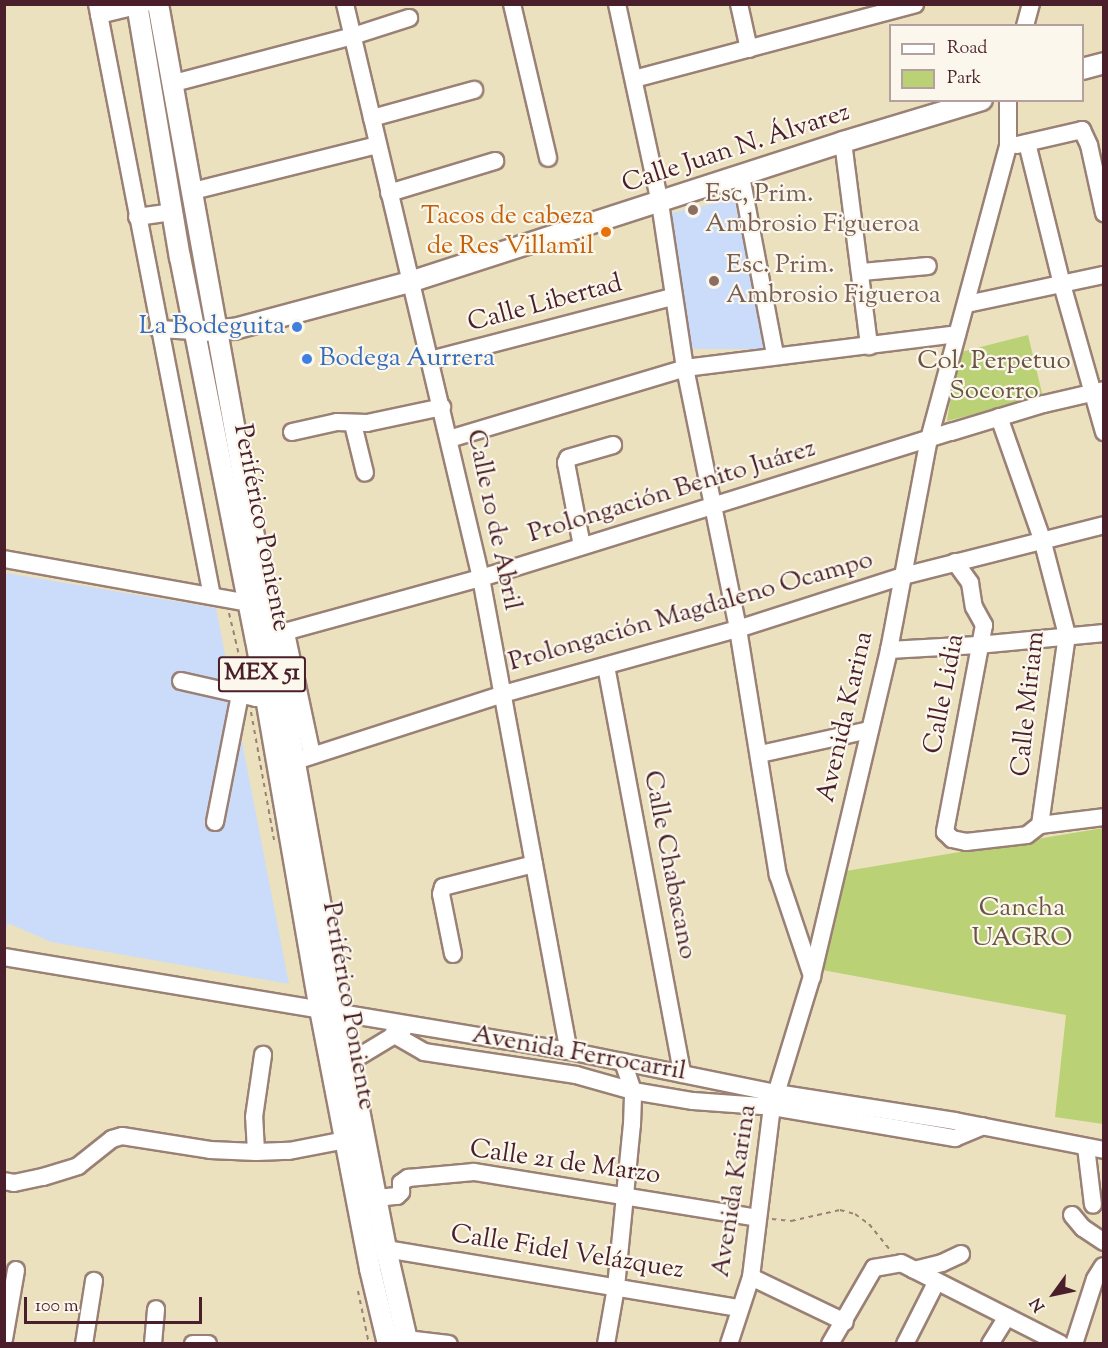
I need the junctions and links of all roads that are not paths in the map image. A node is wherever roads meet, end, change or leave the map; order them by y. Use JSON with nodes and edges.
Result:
{"nodes":[{"id":1,"x":158,"y":4,"type":"edge"},
{"id":2,"x":345,"y":4,"type":"edge"},
{"id":3,"x":512,"y":4,"type":"edge"},
{"id":4,"x":617,"y":4,"type":"edge"},
{"id":5,"x":740,"y":4,"type":"edge"},
{"id":6,"x":915,"y":4,"type":"edge"},
{"id":7,"x":1031,"y":4,"type":"edge"},
{"id":8,"x":140,"y":5,"type":"edge"},
{"id":9,"x":98,"y":10,"type":"edge"},
{"id":10,"x":409,"y":18,"type":"dead end"},
{"id":11,"x":1026,"y":24,"type":"edge"},
{"id":12,"x":353,"y":36,"type":"junction"},
{"id":13,"x":749,"y":48,"type":"junction"},
{"id":14,"x":1104,"y":63,"type":"edge"},
{"id":15,"x":1084,"y":69,"type":"edge"},
{"id":16,"x":634,"y":79,"type":"junction"},
{"id":17,"x":174,"y":83,"type":"junction"},
{"id":18,"x":474,"y":90,"type":"dead end"},
{"id":19,"x":975,"y":102,"type":"edge"},
{"id":20,"x":1008,"y":102,"type":"edge"},
{"id":21,"x":372,"y":118,"type":"junction"},
{"id":22,"x":843,"y":142,"type":"junction"},
{"id":23,"x":1027,"y":143,"type":"junction"},
{"id":24,"x":378,"y":145,"type":"junction"},
{"id":25,"x":1008,"y":147,"type":"junction"},
{"id":26,"x":548,"y":158,"type":"dead end"},
{"id":27,"x":495,"y":161,"type":"dead end"},
{"id":28,"x":741,"y":176,"type":"junction"},
{"id":29,"x":193,"y":191,"type":"junction"},
{"id":30,"x":389,"y":193,"type":"junction"},
{"id":31,"x":660,"y":203,"type":"junction"},
{"id":32,"x":172,"y":212,"type":"junction"},
{"id":33,"x":1104,"y":213,"type":"edge"},
{"id":34,"x":137,"y":217,"type":"junction"},
{"id":35,"x":928,"y":266,"type":"dead end"},
{"id":36,"x":861,"y":272,"type":"junction"},
{"id":37,"x":1104,"y":275,"type":"edge"},
{"id":38,"x":410,"y":282,"type":"junction"},
{"id":39,"x":1062,"y":284,"type":"junction"},
{"id":40,"x":672,"y":297,"type":"junction"},
{"id":41,"x":967,"y":304,"type":"junction"},
{"id":42,"x":158,"y":329,"type":"junction"},
{"id":43,"x":216,"y":331,"type":"junction"},
{"id":44,"x":195,"y":332,"type":"junction"},
{"id":45,"x":957,"y":333,"type":"junction"},
{"id":46,"x":869,"y":346,"type":"junction"},
{"id":47,"x":775,"y":355,"type":"junction"},
{"id":48,"x":430,"y":360,"type":"junction"},
{"id":49,"x":685,"y":368,"type":"junction"},
{"id":50,"x":1098,"y":392,"type":"edge"},
{"id":51,"x":442,"y":407,"type":"junction"},
{"id":52,"x":999,"y":417,"type":"junction"},
{"id":53,"x":353,"y":424,"type":"junction"},
{"id":54,"x":292,"y":432,"type":"dead end"},
{"id":55,"x":1104,"y":432,"type":"edge"},
{"id":56,"x":449,"y":439,"type":"junction"},
{"id":57,"x":929,"y":439,"type":"junction"},
{"id":58,"x":613,"y":445,"type":"dead end"},
{"id":59,"x":365,"y":473,"type":"dead end"},
{"id":60,"x":713,"y":507,"type":"junction"},
{"id":61,"x":1104,"y":525,"type":"edge"},
{"id":62,"x":1042,"y":539,"type":"junction"},
{"id":63,"x":582,"y":546,"type":"junction"},
{"id":64,"x":4,"y":559,"type":"edge"},
{"id":65,"x":955,"y":562,"type":"junction"},
{"id":66,"x":903,"y":576,"type":"junction"},
{"id":67,"x":481,"y":578,"type":"junction"},
{"id":68,"x":219,"y":597,"type":"junction"},
{"id":69,"x":258,"y":602,"type":"junction"},
{"id":70,"x":738,"y":629,"type":"junction"},
{"id":71,"x":1104,"y":633,"type":"edge"},
{"id":72,"x":1067,"y":635,"type":"junction"},
{"id":73,"x":272,"y":636,"type":"junction"},
{"id":74,"x":978,"y":645,"type":"junction"},
{"id":75,"x":889,"y":650,"type":"junction"},
{"id":76,"x":606,"y":666,"type":"junction"},
{"id":77,"x":181,"y":681,"type":"dead end"},
{"id":78,"x":503,"y":694,"type":"junction"},
{"id":79,"x":260,"y":697,"type":"junction"},
{"id":80,"x":869,"y":730,"type":"junction"},
{"id":81,"x":760,"y":754,"type":"junction"},
{"id":82,"x":304,"y":758,"type":"junction"},
{"id":83,"x":1104,"y":817,"type":"edge"},
{"id":84,"x":215,"y":822,"type":"dead end"},
{"id":85,"x":1041,"y":825,"type":"junction"},
{"id":86,"x":534,"y":864,"type":"junction"},
{"id":87,"x":453,"y":954,"type":"dead end"},
{"id":88,"x":4,"y":957,"type":"edge"},
{"id":89,"x":812,"y":976,"type":"junction"},
{"id":90,"x":320,"y":1009,"type":"junction"},
{"id":91,"x":340,"y":1011,"type":"junction"},
{"id":92,"x":419,"y":1025,"type":"junction"},
{"id":93,"x":393,"y":1034,"type":"junction"},
{"id":94,"x":568,"y":1051,"type":"junction"},
{"id":95,"x":263,"y":1055,"type":"dead end"},
{"id":96,"x":350,"y":1062,"type":"junction"},
{"id":97,"x":623,"y":1062,"type":"junction"},
{"id":98,"x":682,"y":1074,"type":"junction"},
{"id":99,"x":633,"y":1091,"type":"junction"},
{"id":100,"x":770,"y":1102,"type":"junction"},
{"id":101,"x":345,"y":1140,"type":"junction"},
{"id":102,"x":1098,"y":1150,"type":"edge"},
{"id":103,"x":256,"y":1152,"type":"junction"},
{"id":104,"x":4,"y":1181,"type":"edge"},
{"id":105,"x":624,"y":1197,"type":"junction"},
{"id":106,"x":377,"y":1198,"type":"junction"},
{"id":107,"x":1092,"y":1204,"type":"dead end"},
{"id":108,"x":1072,"y":1215,"type":"dead end"},
{"id":109,"x":757,"y":1218,"type":"junction"},
{"id":110,"x":1104,"y":1242,"type":"edge"},
{"id":111,"x":387,"y":1249,"type":"junction"},
{"id":112,"x":961,"y":1254,"type":"dead end"},
{"id":113,"x":1102,"y":1266,"type":"edge"},
{"id":114,"x":908,"y":1267,"type":"junction"},
{"id":115,"x":16,"y":1270,"type":"dead end"},
{"id":116,"x":751,"y":1277,"type":"junction"},
{"id":117,"x":94,"y":1281,"type":"dead end"},
{"id":118,"x":936,"y":1282,"type":"junction"},
{"id":119,"x":616,"y":1287,"type":"junction"},
{"id":120,"x":739,"y":1308,"type":"junction"},
{"id":121,"x":156,"y":1309,"type":"dead end"},
{"id":122,"x":1007,"y":1317,"type":"junction"},
{"id":123,"x":845,"y":1322,"type":"junction"},
{"id":124,"x":4,"y":1339,"type":"edge"},
{"id":125,"x":401,"y":1342,"type":"edge"},
{"id":126,"x":734,"y":1342,"type":"edge"},
{"id":127,"x":84,"y":1344,"type":"edge"},
{"id":128,"x":153,"y":1344,"type":"edge"},
{"id":129,"x":194,"y":1344,"type":"edge"},
{"id":130,"x":208,"y":1344,"type":"edge"},
{"id":131,"x":449,"y":1344,"type":"edge"},
{"id":132,"x":606,"y":1344,"type":"edge"},
{"id":133,"x":830,"y":1344,"type":"edge"},
{"id":134,"x":905,"y":1344,"type":"edge"},
{"id":135,"x":990,"y":1344,"type":"edge"},
{"id":136,"x":1061,"y":1344,"type":"edge"},
{"id":137,"x":1074,"y":1344,"type":"edge"}],
"edges":[{"from":1,"to":17,"type":"main road","name":"Periférico Poniente","number":"MEX 51"},
{"from":2,"to":12,"type":"street","name":"Calle 10 de Abril"},
{"from":3,"to":26,"type":"street"},
{"from":4,"to":16,"type":"street"},
{"from":5,"to":13,"type":"street"},
{"from":6,"to":13,"type":"street"},
{"from":7,"to":11,"type":"street"},
{"from":8,"to":9,"type":"street"},
{"from":8,"to":32,"type":"main road","name":"Periférico Poniente","number":"MEX 51"},
{"from":9,"to":34,"type":"street"},
{"from":10,"to":12,"type":"street"},
{"from":12,"to":17,"type":"street"},
{"from":12,"to":21,"type":"street","name":"Calle 10 de Abril"},
{"from":13,"to":16,"type":"street"},
{"from":14,"to":15,"type":"main road"},
{"from":16,"to":31,"type":"street"},
{"from":17,"to":29,"type":"main road","name":"Periférico Poniente","number":"MEX 51"},
{"from":18,"to":21,"type":"street"},
{"from":19,"to":22,"type":"main road","name":"Calle Juan N. Álvarez"},
{"from":20,"to":25,"type":"street","name":"Avenida Karina"},
{"from":21,"to":24,"type":"street","name":"Calle 10 de Abril"},
{"from":22,"to":28,"type":"main road","name":"Calle Juan N. Álvarez"},
{"from":22,"to":36,"type":"street"},
{"from":23,"to":25,"type":"street"},
{"from":23,"to":33,"type":"street"},
{"from":23,"to":39,"type":"street"},
{"from":24,"to":29,"type":"street"},
{"from":24,"to":30,"type":"street","name":"Calle 10 de Abril"},
{"from":25,"to":41,"type":"street","name":"Avenida Karina"},
{"from":27,"to":30,"type":"street"},
{"from":28,"to":31,"type":"main road","name":"Calle Juan N. Álvarez"},
{"from":28,"to":47,"type":"street"},
{"from":29,"to":43,"type":"main road","name":"Periférico Poniente","number":"MEX 51"},
{"from":30,"to":38,"type":"street","name":"Calle 10 de Abril"},
{"from":31,"to":38,"type":"main road","name":"Calle Juan N. Álvarez"},
{"from":31,"to":40,"type":"street"},
{"from":32,"to":34,"type":"street"},
{"from":32,"to":44,"type":"main road","name":"Periférico Poniente","number":"MEX 51"},
{"from":34,"to":42,"type":"street"},
{"from":35,"to":36,"type":"street"},
{"from":36,"to":46,"type":"street"},
{"from":37,"to":39,"type":"street"},
{"from":38,"to":43,"type":"main road","name":"Calle Juan N. Álvarez"},
{"from":38,"to":48,"type":"street","name":"Calle 10 de Abril"},
{"from":39,"to":41,"type":"street"},
{"from":39,"to":50,"type":"street"},
{"from":40,"to":48,"type":"street","name":"Calle Libertad"},
{"from":40,"to":49,"type":"street"},
{"from":41,"to":45,"type":"street","name":"Avenida Karina"},
{"from":42,"to":44,"type":"street","name":"Calle Juan N. Álvarez"},
{"from":42,"to":68,"type":"street"},
{"from":43,"to":44,"type":"main road","name":"Calle Juan N. Álvarez"},
{"from":43,"to":69,"type":"main road","name":"Periférico Poniente","number":"MEX 51"},
{"from":44,"to":69,"type":"main road","name":"Periférico Poniente","number":"MEX 51"},
{"from":45,"to":46,"type":"street"},
{"from":45,"to":57,"type":"street","name":"Avenida Karina"},
{"from":46,"to":47,"type":"street"},
{"from":47,"to":49,"type":"street"},
{"from":48,"to":51,"type":"street","name":"Calle 10 de Abril"},
{"from":49,"to":56,"type":"street"},
{"from":49,"to":60,"type":"street"},
{"from":50,"to":52,"type":"street","name":"Prolongación Benito Juárez"},
{"from":50,"to":55,"type":"street"},
{"from":51,"to":53,"type":"street"},
{"from":51,"to":56,"type":"street","name":"Calle 10 de Abril"},
{"from":52,"to":57,"type":"street","name":"Prolongación Benito Juárez"},
{"from":52,"to":62,"type":"street","name":"Calle Miriam"},
{"from":53,"to":54,"type":"street"},
{"from":53,"to":59,"type":"street"},
{"from":56,"to":67,"type":"street","name":"Calle 10 de Abril"},
{"from":57,"to":60,"type":"street","name":"Prolongación Benito Juárez"},
{"from":57,"to":66,"type":"street","name":"Avenida Karina"},
{"from":58,"to":63,"type":"street"},
{"from":60,"to":63,"type":"street","name":"Prolongación Benito Juárez"},
{"from":60,"to":70,"type":"street"},
{"from":61,"to":62,"type":"street","name":"Prolongación Magdaleno Ocampo"},
{"from":62,"to":65,"type":"street","name":"Prolongación Magdaleno Ocampo"},
{"from":62,"to":72,"type":"street","name":"Calle Miriam"},
{"from":63,"to":67,"type":"street","name":"Prolongación Benito Juárez"},
{"from":64,"to":68,"type":"street"},
{"from":65,"to":66,"type":"street","name":"Prolongación Magdaleno Ocampo"},
{"from":65,"to":74,"type":"street","name":"Calle Lidia"},
{"from":66,"to":70,"type":"street","name":"Prolongación Magdaleno Ocampo"},
{"from":66,"to":75,"type":"street","name":"Avenida Karina"},
{"from":67,"to":73,"type":"street","name":"Prolongación Benito Juárez"},
{"from":67,"to":78,"type":"street","name":"Calle 10 de Abril"},
{"from":68,"to":69,"type":"street"},
{"from":69,"to":73,"type":"main road","name":"Periférico Poniente","number":"MEX 51"},
{"from":70,"to":76,"type":"street","name":"Prolongación Magdaleno Ocampo"},
{"from":70,"to":81,"type":"street"},
{"from":71,"to":72,"type":"street"},
{"from":72,"to":74,"type":"street"},
{"from":72,"to":85,"type":"street","name":"Calle Miriam"},
{"from":73,"to":79,"type":"main road","name":"Periférico Poniente","number":"MEX 51"},
{"from":73,"to":82,"type":"street"},
{"from":74,"to":75,"type":"street"},
{"from":74,"to":85,"type":"street","name":"Calle Lidia"},
{"from":75,"to":80,"type":"street","name":"Avenida Karina"},
{"from":76,"to":78,"type":"street","name":"Prolongación Magdaleno Ocampo"},
{"from":76,"to":98,"type":"street","name":"Calle Chabacano"},
{"from":77,"to":79,"type":"street"},
{"from":78,"to":82,"type":"street","name":"Prolongación Magdaleno Ocampo"},
{"from":78,"to":86,"type":"street","name":"Calle 10 de Abril"},
{"from":79,"to":82,"type":"main road","name":"Periférico Poniente","number":"MEX 51"},
{"from":79,"to":84,"type":"street"},
{"from":79,"to":90,"type":"main road","name":"Periférico Poniente","number":"MEX 51"},
{"from":80,"to":81,"type":"street"},
{"from":80,"to":89,"type":"street","name":"Avenida Karina"},
{"from":81,"to":89,"type":"street"},
{"from":82,"to":91,"type":"main road","name":"Periférico Poniente","number":"MEX 51"},
{"from":83,"to":85,"type":"street"},
{"from":86,"to":87,"type":"street"},
{"from":86,"to":94,"type":"street","name":"Calle 10 de Abril"},
{"from":88,"to":90,"type":"street"},
{"from":89,"to":100,"type":"street","name":"Avenida Karina"},
{"from":90,"to":91,"type":"street"},
{"from":90,"to":101,"type":"main road","name":"Periférico Poniente","number":"MEX 51"},
{"from":91,"to":92,"type":"street"},
{"from":91,"to":96,"type":"main road","name":"Periférico Poniente","number":"MEX 51"},
{"from":92,"to":93,"type":"street"},
{"from":92,"to":94,"type":"street"},
{"from":93,"to":96,"type":"street"},
{"from":93,"to":99,"type":"street","name":"Avenida Ferrocarril"},
{"from":94,"to":97,"type":"street"},
{"from":95,"to":103,"type":"street"},
{"from":96,"to":106,"type":"main road","name":"Periférico Poniente","number":"MEX 51"},
{"from":97,"to":98,"type":"street"},
{"from":97,"to":99,"type":"street"},
{"from":98,"to":100,"type":"street"},
{"from":99,"to":100,"type":"street","name":"Avenida Ferrocarril"},
{"from":99,"to":105,"type":"street"},
{"from":100,"to":102,"type":"street"},
{"from":100,"to":109,"type":"street","name":"Avenida Karina"},
{"from":101,"to":103,"type":"street"},
{"from":101,"to":125,"type":"main road","name":"Periférico Poniente","number":"MEX 51"},
{"from":102,"to":107,"type":"street"},
{"from":103,"to":104,"type":"street"},
{"from":105,"to":106,"type":"street","name":"Calle 21 de Marzo"},
{"from":105,"to":109,"type":"street","name":"Calle 21 de Marzo"},
{"from":105,"to":119,"type":"street"},
{"from":106,"to":111,"type":"main road","name":"Periférico Poniente","number":"MEX 51"},
{"from":108,"to":110,"type":"street"},
{"from":109,"to":116,"type":"street","name":"Avenida Karina"},
{"from":111,"to":119,"type":"street","name":"Calle Fidel Velázquez"},
{"from":111,"to":125,"type":"main road","name":"Periférico Poniente","number":"MEX 51"},
{"from":112,"to":114,"type":"street"},
{"from":113,"to":137,"type":"street"},
{"from":114,"to":118,"type":"street"},
{"from":114,"to":123,"type":"street"},
{"from":115,"to":124,"type":"street"},
{"from":116,"to":120,"type":"street","name":"Avenida Karina"},
{"from":116,"to":123,"type":"street"},
{"from":117,"to":127,"type":"street"},
{"from":118,"to":122,"type":"street"},
{"from":118,"to":134,"type":"street"},
{"from":119,"to":120,"type":"street","name":"Calle Fidel Velázquez"},
{"from":119,"to":132,"type":"street"},
{"from":120,"to":126,"type":"street","name":"Avenida Karina"},
{"from":121,"to":128,"type":"street"},
{"from":122,"to":135,"type":"street"},
{"from":122,"to":136,"type":"street"},
{"from":123,"to":133,"type":"street"},
{"from":125,"to":131,"type":"street"},
{"from":129,"to":130,"type":"street"}]}
